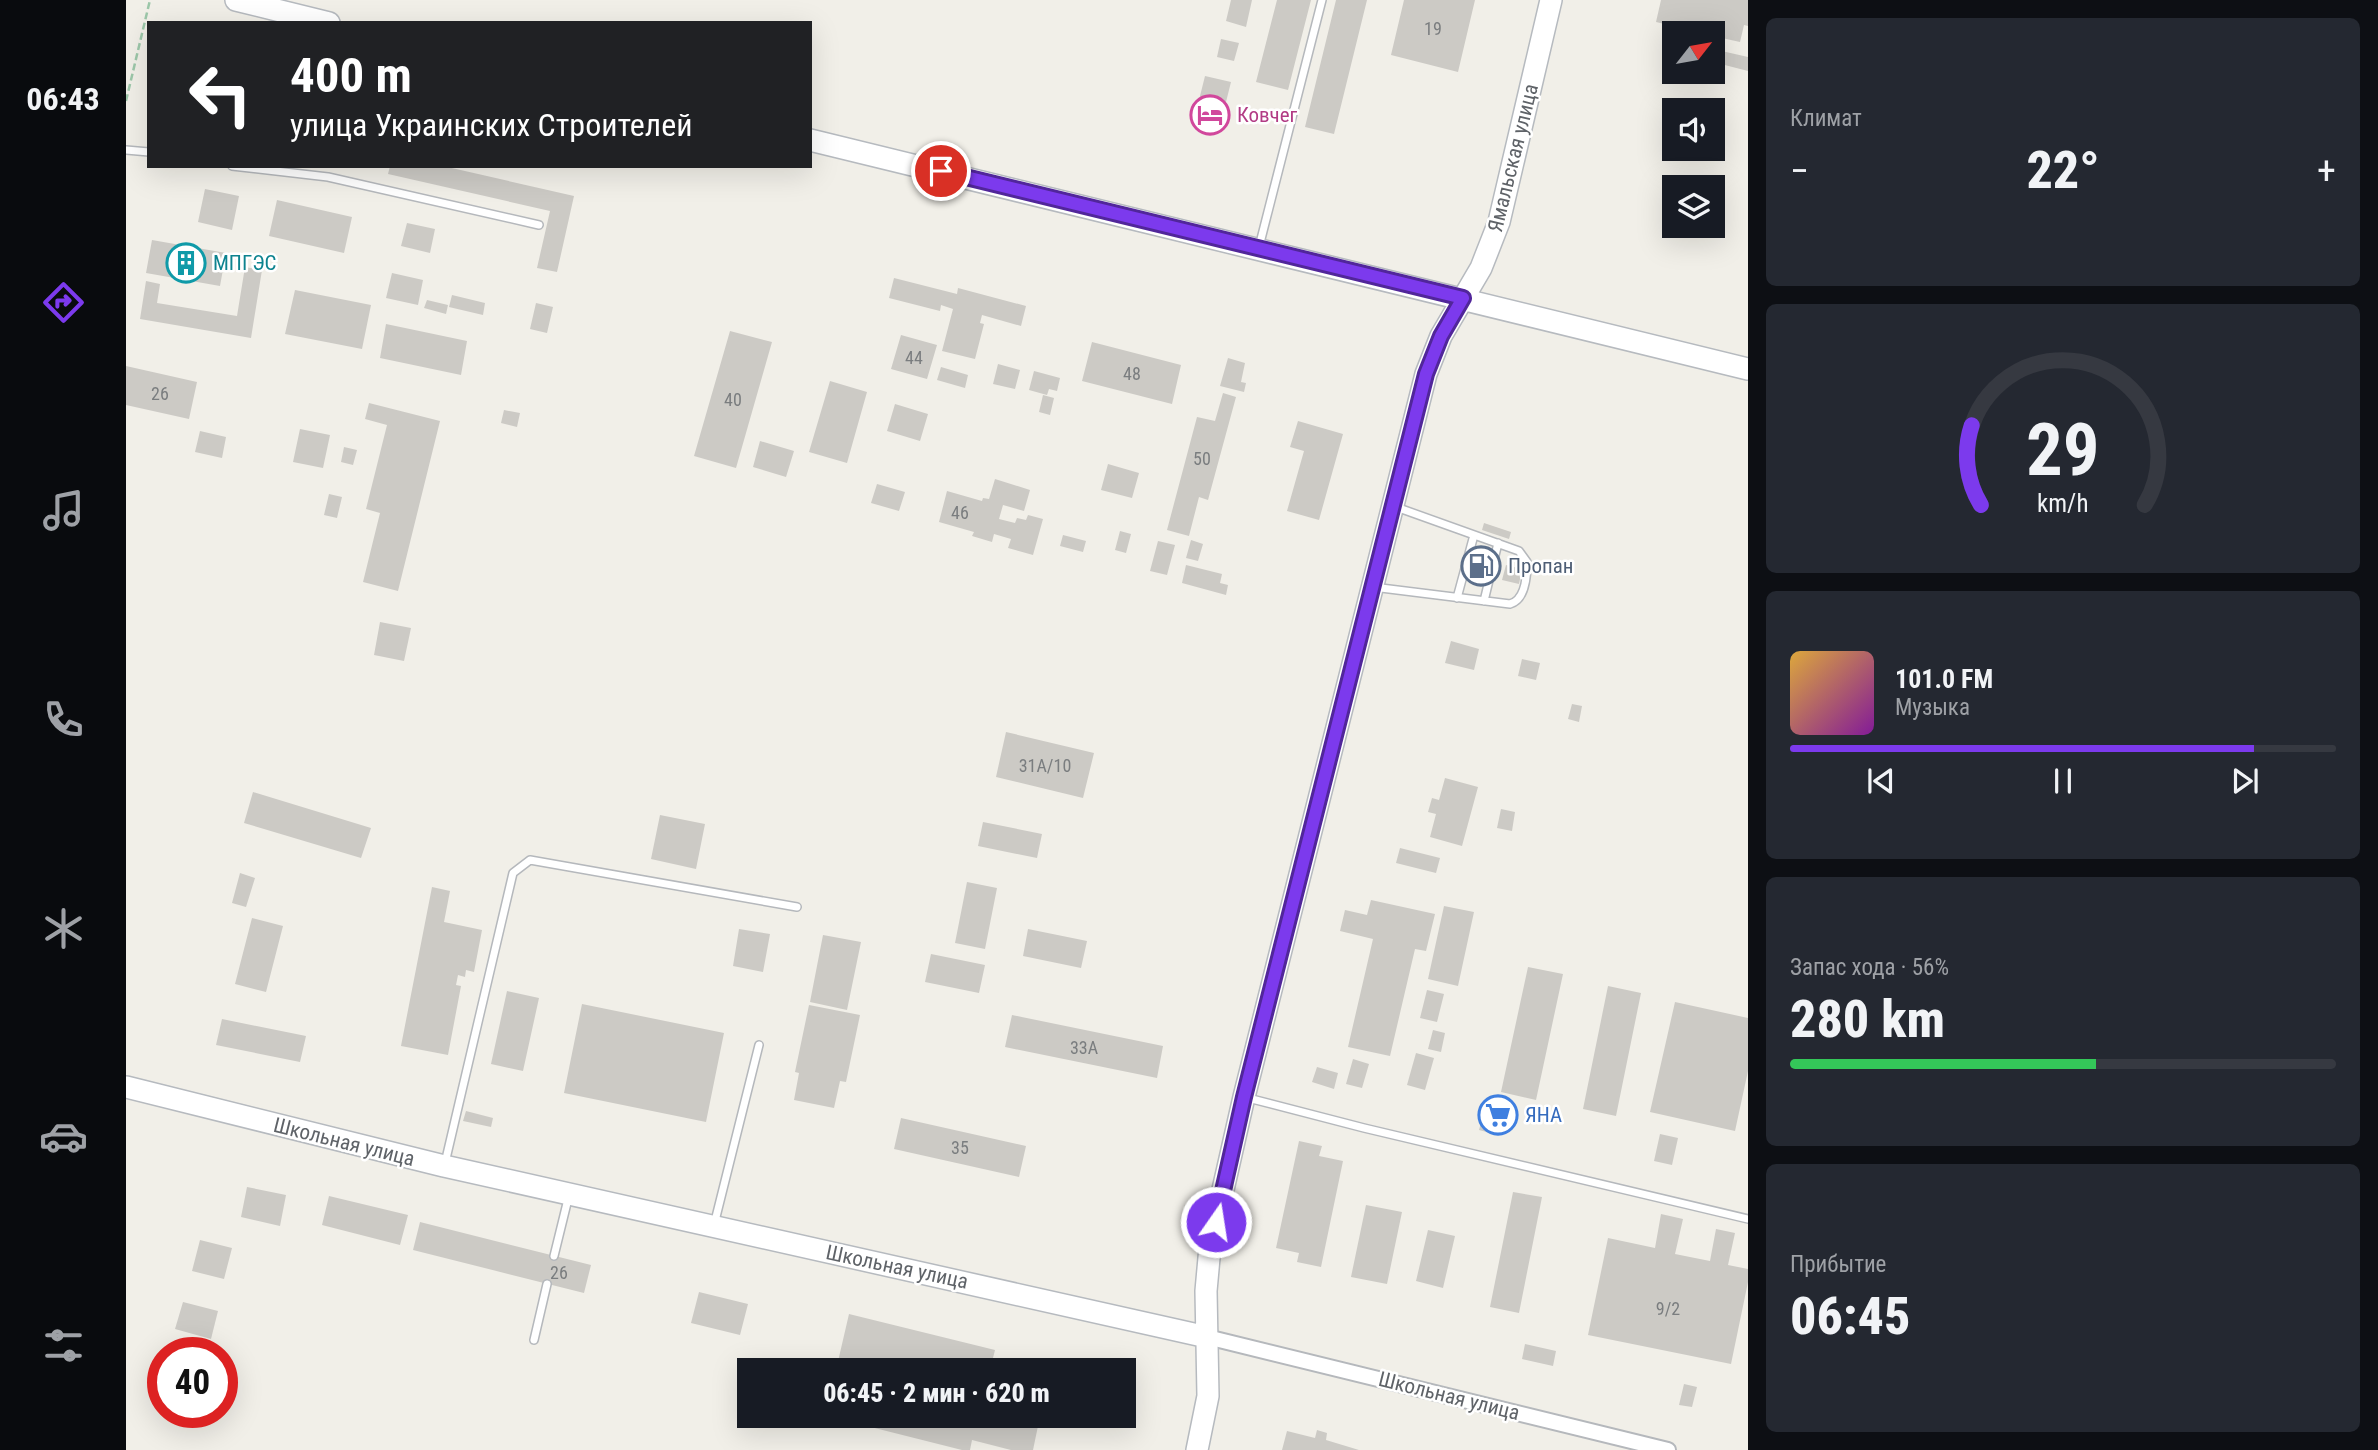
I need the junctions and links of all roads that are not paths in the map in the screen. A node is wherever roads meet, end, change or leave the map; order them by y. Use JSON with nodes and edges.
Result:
{"nodes":[{"id":1,"x":236,"y":0,"type":"edge"},
{"id":2,"x":1322,"y":0,"type":"edge"},
{"id":3,"x":1551,"y":0,"type":"edge"},
{"id":4,"x":321,"y":21,"type":"edge"},
{"id":5,"x":812,"y":140,"type":"edge"},
{"id":6,"x":126,"y":150,"type":"edge"},
{"id":7,"x":147,"y":152,"type":"edge"},
{"id":8,"x":249,"y":168,"type":"edge"},
{"id":9,"x":539,"y":225,"type":"dead end"},
{"id":10,"x":1260,"y":243,"type":"dead end"},
{"id":11,"x":1463,"y":298,"type":"junction"},
{"id":12,"x":1748,"y":369,"type":"edge"},
{"id":13,"x":1392,"y":506,"type":"junction"},
{"id":14,"x":1474,"y":535,"type":"junction"},
{"id":15,"x":1498,"y":543,"type":"junction"},
{"id":16,"x":1372,"y":587,"type":"junction"},
{"id":17,"x":1457,"y":598,"type":"junction"},
{"id":18,"x":1484,"y":601,"type":"junction"},
{"id":19,"x":797,"y":907,"type":"dead end"},
{"id":20,"x":759,"y":1045,"type":"dead end"},
{"id":21,"x":126,"y":1087,"type":"edge"},
{"id":22,"x":1244,"y":1097,"type":"junction"},
{"id":23,"x":444,"y":1167,"type":"junction"},
{"id":24,"x":569,"y":1194,"type":"junction"},
{"id":25,"x":1748,"y":1219,"type":"edge"},
{"id":26,"x":714,"y":1226,"type":"junction"},
{"id":27,"x":554,"y":1256,"type":"dead end"},
{"id":28,"x":547,"y":1284,"type":"dead end"},
{"id":29,"x":1207,"y":1337,"type":"junction"},
{"id":30,"x":534,"y":1340,"type":"dead end"},
{"id":31,"x":1197,"y":1450,"type":"edge"},
{"id":32,"x":1668,"y":1450,"type":"edge"}],
"edges":[{"from":1,"to":4,"type":"street"},
{"from":2,"to":10,"type":"lane"},
{"from":3,"to":11,"type":"street","name":"Ямальская улица"},
{"from":5,"to":11,"type":"street"},
{"from":6,"to":7,"type":"lane"},
{"from":8,"to":9,"type":"lane"},
{"from":11,"to":12,"type":"street"},
{"from":11,"to":13,"type":"street","name":"Ямальская улица"},
{"from":13,"to":14,"type":"lane"},
{"from":13,"to":16,"type":"street","name":"Ямальская улица"},
{"from":14,"to":15,"type":"lane"},
{"from":14,"to":17,"type":"lane"},
{"from":15,"to":18,"type":"lane"},
{"from":15,"to":18,"type":"lane"},
{"from":16,"to":17,"type":"lane"},
{"from":16,"to":22,"type":"street","name":"Ямальская улица"},
{"from":17,"to":18,"type":"lane"},
{"from":19,"to":23,"type":"lane"},
{"from":20,"to":26,"type":"lane"},
{"from":21,"to":23,"type":"street","name":"Школьная улица"},
{"from":22,"to":25,"type":"lane"},
{"from":22,"to":29,"type":"street","name":"Ямальская улица"},
{"from":23,"to":24,"type":"street","name":"Школьная улица"},
{"from":24,"to":26,"type":"street","name":"Школьная улица"},
{"from":24,"to":27,"type":"lane"},
{"from":26,"to":29,"type":"street","name":"Школьная улица"},
{"from":28,"to":30,"type":"lane"},
{"from":29,"to":31,"type":"street","name":"Ямальская улица"},
{"from":29,"to":32,"type":"street","name":"Школьная улица"}]}
